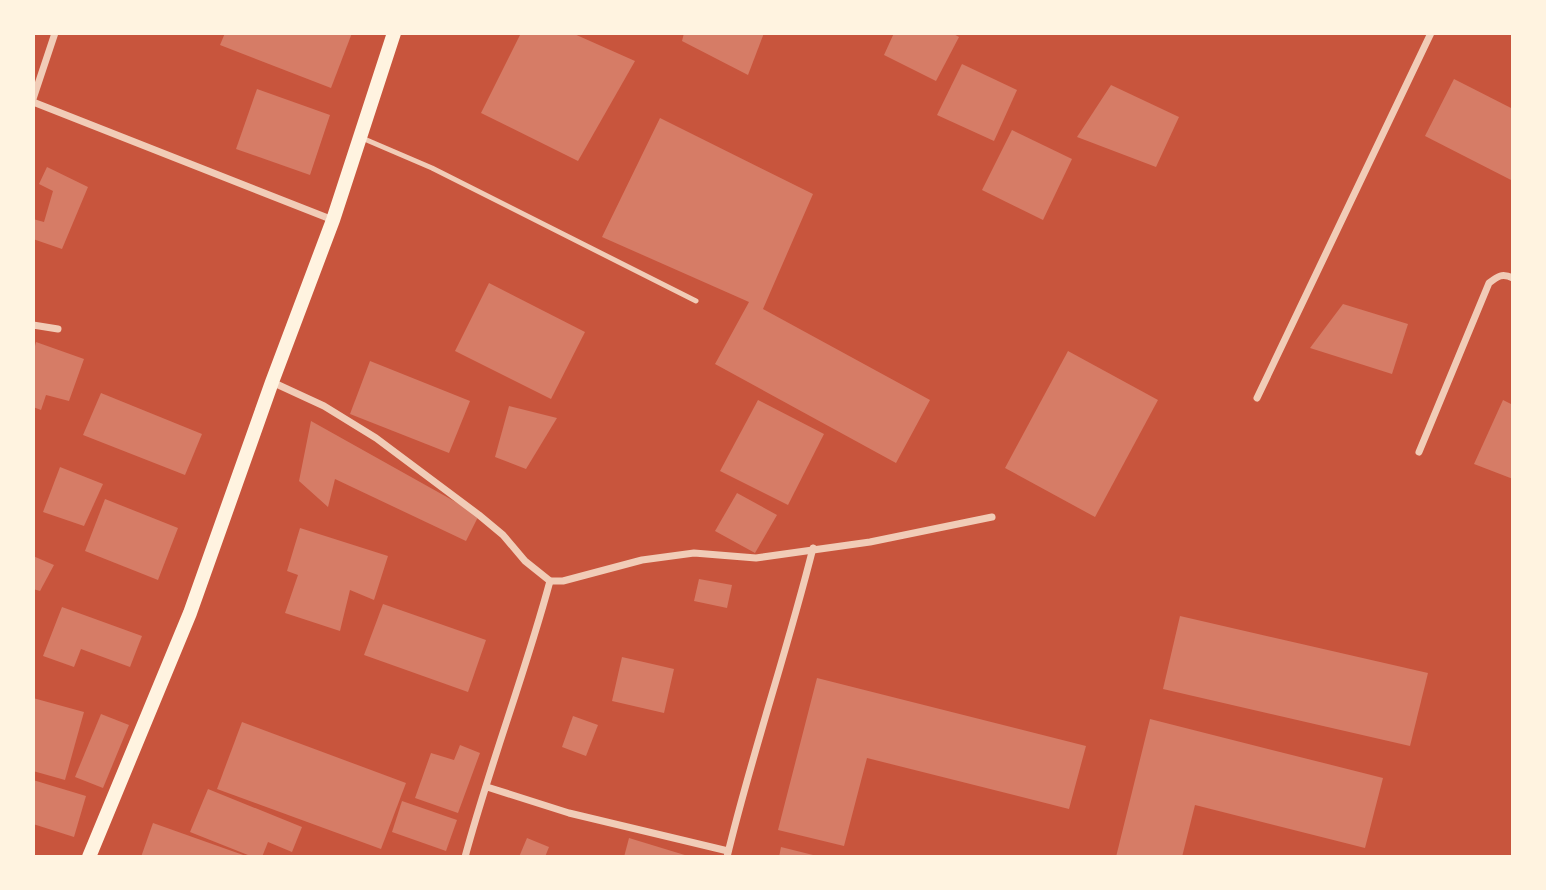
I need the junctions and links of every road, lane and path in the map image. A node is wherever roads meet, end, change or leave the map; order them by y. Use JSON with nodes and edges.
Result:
{"nodes":[{"id":1,"x":55,"y":33,"type":"edge"},
{"id":2,"x":394,"y":33,"type":"edge"},
{"id":3,"x":1430,"y":33,"type":"edge"},
{"id":4,"x":33,"y":100,"type":"edge"},
{"id":5,"x":359,"y":137,"type":"junction"},
{"id":6,"x":333,"y":220,"type":"junction"},
{"id":7,"x":1513,"y":278,"type":"edge"},
{"id":8,"x":696,"y":301,"type":"dead end"},
{"id":9,"x":33,"y":325,"type":"edge"},
{"id":10,"x":58,"y":329,"type":"dead end"},
{"id":11,"x":272,"y":382,"type":"junction"},
{"id":12,"x":1257,"y":398,"type":"dead end"},
{"id":13,"x":1419,"y":452,"type":"dead end"},
{"id":14,"x":992,"y":517,"type":"dead end"},
{"id":15,"x":813,"y":548,"type":"junction"},
{"id":16,"x":550,"y":581,"type":"junction"},
{"id":17,"x":487,"y":787,"type":"junction"},
{"id":18,"x":728,"y":854,"type":"edge"},
{"id":19,"x":89,"y":857,"type":"edge"},
{"id":20,"x":465,"y":857,"type":"edge"}],
"edges":[{"from":1,"to":4,"type":"street"},
{"from":2,"to":5,"type":"main road"},
{"from":3,"to":12,"type":"street"},
{"from":4,"to":6,"type":"street"},
{"from":5,"to":6,"type":"main road"},
{"from":5,"to":8,"type":"lane"},
{"from":6,"to":11,"type":"main road"},
{"from":7,"to":13,"type":"street"},
{"from":9,"to":10,"type":"street"},
{"from":11,"to":16,"type":"street"},
{"from":11,"to":19,"type":"main road"},
{"from":14,"to":15,"type":"street"},
{"from":15,"to":16,"type":"street"},
{"from":15,"to":18,"type":"street"},
{"from":16,"to":17,"type":"street"},
{"from":17,"to":18,"type":"street"},
{"from":17,"to":20,"type":"street"}]}
